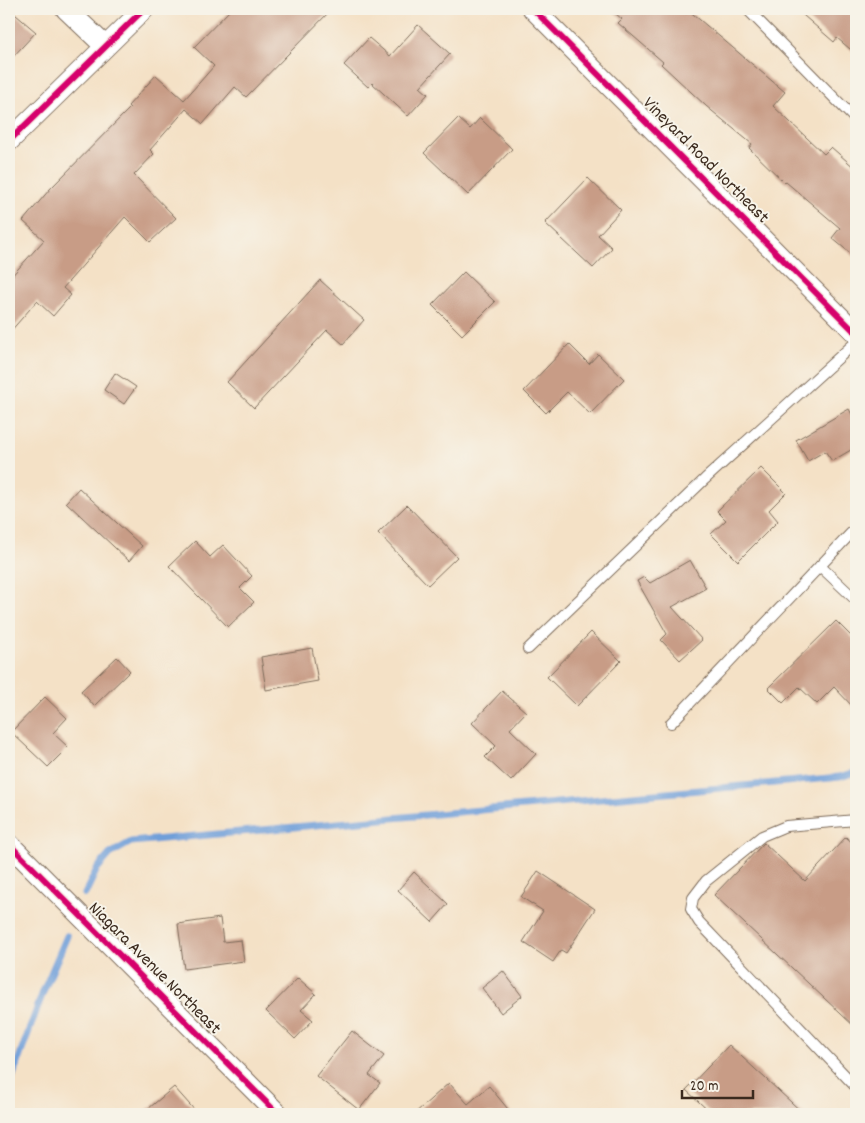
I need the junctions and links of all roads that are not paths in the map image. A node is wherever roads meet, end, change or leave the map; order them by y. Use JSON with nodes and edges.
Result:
{"nodes":[{"id":1,"x":66,"y":9,"type":"edge"},
{"id":2,"x":144,"y":9,"type":"edge"},
{"id":3,"x":533,"y":9,"type":"edge"},
{"id":4,"x":747,"y":9,"type":"edge"},
{"id":5,"x":105,"y":46,"type":"junction"},
{"id":6,"x":856,"y":120,"type":"edge"},
{"id":7,"x":9,"y":141,"type":"edge"},
{"id":8,"x":856,"y":334,"type":"edge"},
{"id":9,"x":856,"y":342,"type":"edge"},
{"id":10,"x":856,"y":528,"type":"edge"},
{"id":11,"x":820,"y":566,"type":"junction"},
{"id":12,"x":856,"y":600,"type":"edge"},
{"id":13,"x":528,"y":649,"type":"dead end"},
{"id":14,"x":671,"y":723,"type":"dead end"},
{"id":15,"x":856,"y":820,"type":"edge"},
{"id":16,"x":9,"y":844,"type":"edge"},
{"id":17,"x":856,"y":1087,"type":"edge"},
{"id":18,"x":278,"y":1114,"type":"edge"}],
"edges":[{"from":1,"to":5,"type":"street"},
{"from":2,"to":5,"type":"street"},
{"from":3,"to":8,"type":"street","name":"Vineyard Road Northeast"},
{"from":4,"to":6,"type":"lane"},
{"from":5,"to":7,"type":"street"},
{"from":9,"to":13,"type":"lane"},
{"from":10,"to":11,"type":"lane"},
{"from":11,"to":12,"type":"lane"},
{"from":11,"to":14,"type":"lane"},
{"from":15,"to":17,"type":"lane"},
{"from":16,"to":18,"type":"street","name":"Niagara Avenue Northeast"}]}
